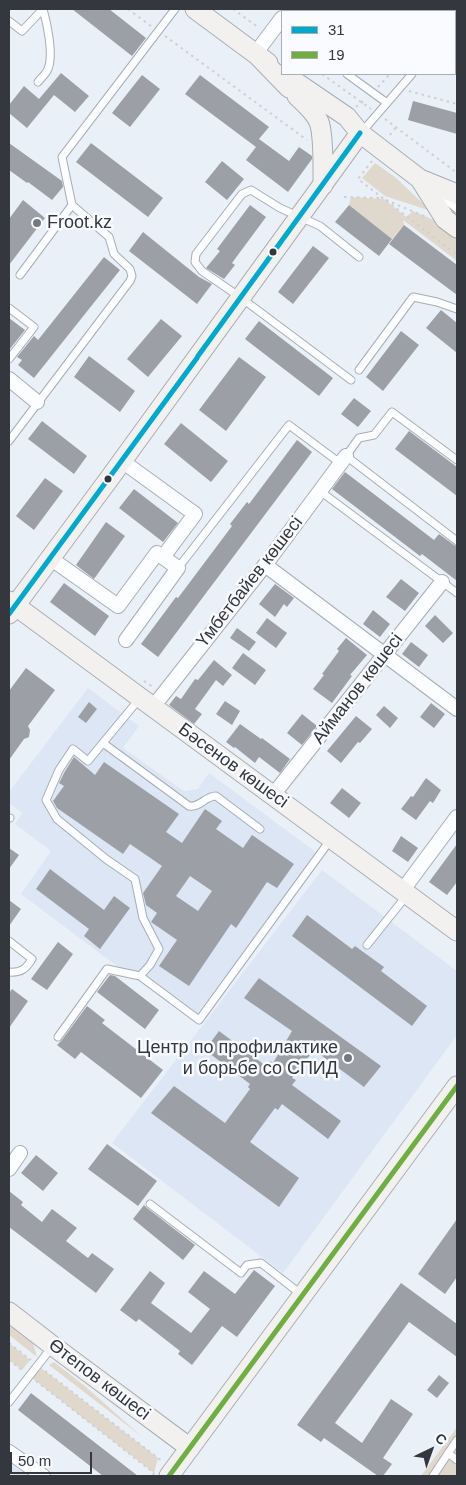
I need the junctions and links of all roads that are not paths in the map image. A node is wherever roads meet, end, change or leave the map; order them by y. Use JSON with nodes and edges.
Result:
{"nodes":[{"id":1,"x":43,"y":9,"type":"edge"},
{"id":2,"x":175,"y":9,"type":"edge"},
{"id":3,"x":195,"y":9,"type":"edge"},
{"id":4,"x":281,"y":19,"type":"edge"},
{"id":5,"x":9,"y":21,"type":"edge"},
{"id":6,"x":256,"y":55,"type":"junction"},
{"id":7,"x":281,"y":72,"type":"edge"},
{"id":8,"x":286,"y":75,"type":"edge"},
{"id":9,"x":348,"y":75,"type":"edge"},
{"id":10,"x":411,"y":75,"type":"edge"},
{"id":11,"x":38,"y":82,"type":"dead end"},
{"id":12,"x":297,"y":96,"type":"junction"},
{"id":13,"x":388,"y":103,"type":"junction"},
{"id":14,"x":360,"y":133,"type":"junction"},
{"id":15,"x":420,"y":179,"type":"junction"},
{"id":16,"x":323,"y":185,"type":"junction"},
{"id":17,"x":457,"y":194,"type":"edge"},
{"id":18,"x":72,"y":205,"type":"junction"},
{"id":19,"x":457,"y":208,"type":"edge"},
{"id":20,"x":299,"y":216,"type":"junction"},
{"id":21,"x":457,"y":228,"type":"edge"},
{"id":22,"x":359,"y":257,"type":"dead end"},
{"id":23,"x":20,"y":275,"type":"dead end"},
{"id":24,"x":240,"y":297,"type":"junction"},
{"id":25,"x":9,"y":308,"type":"edge"},
{"id":26,"x":457,"y":308,"type":"edge"},
{"id":27,"x":9,"y":359,"type":"edge"},
{"id":28,"x":359,"y":370,"type":"dead end"},
{"id":29,"x":9,"y":379,"type":"edge"},
{"id":30,"x":350,"y":380,"type":"dead end"},
{"id":31,"x":37,"y":402,"type":"junction"},
{"id":32,"x":9,"y":441,"type":"edge"},
{"id":33,"x":343,"y":460,"type":"junction"},
{"id":34,"x":457,"y":460,"type":"edge"},
{"id":35,"x":122,"y":461,"type":"junction"},
{"id":36,"x":320,"y":491,"type":"junction"},
{"id":37,"x":457,"y":541,"type":"edge"},
{"id":38,"x":163,"y":557,"type":"junction"},
{"id":39,"x":50,"y":558,"type":"junction"},
{"id":40,"x":265,"y":565,"type":"junction"},
{"id":41,"x":178,"y":568,"type":"junction"},
{"id":42,"x":442,"y":582,"type":"junction"},
{"id":43,"x":457,"y":593,"type":"edge"},
{"id":44,"x":11,"y":607,"type":"edge"},
{"id":45,"x":126,"y":640,"type":"dead end"},
{"id":46,"x":385,"y":655,"type":"junction"},
{"id":47,"x":147,"y":702,"type":"junction"},
{"id":48,"x":457,"y":709,"type":"edge"},
{"id":49,"x":103,"y":743,"type":"junction"},
{"id":50,"x":273,"y":795,"type":"junction"},
{"id":51,"x":457,"y":817,"type":"edge"},
{"id":52,"x":260,"y":829,"type":"dead end"},
{"id":53,"x":332,"y":839,"type":"junction"},
{"id":54,"x":405,"y":893,"type":"junction"},
{"id":55,"x":457,"y":931,"type":"edge"},
{"id":56,"x":9,"y":941,"type":"edge"},
{"id":57,"x":367,"y":945,"type":"dead end"},
{"id":58,"x":9,"y":972,"type":"edge"},
{"id":59,"x":140,"y":976,"type":"junction"},
{"id":60,"x":58,"y":1037,"type":"dead end"},
{"id":61,"x":457,"y":1086,"type":"edge"},
{"id":62,"x":20,"y":1153,"type":"dead end"},
{"id":63,"x":9,"y":1169,"type":"edge"},
{"id":64,"x":150,"y":1204,"type":"dead end"},
{"id":65,"x":302,"y":1295,"type":"junction"},
{"id":66,"x":9,"y":1312,"type":"edge"},
{"id":67,"x":52,"y":1346,"type":"junction"},
{"id":68,"x":9,"y":1402,"type":"edge"},
{"id":69,"x":457,"y":1440,"type":"edge"},
{"id":70,"x":190,"y":1448,"type":"junction"},
{"id":71,"x":9,"y":1452,"type":"edge"},
{"id":72,"x":448,"y":1453,"type":"junction"},
{"id":73,"x":457,"y":1460,"type":"edge"},
{"id":74,"x":165,"y":1472,"type":"edge"},
{"id":75,"x":43,"y":1476,"type":"edge"},
{"id":76,"x":433,"y":1476,"type":"edge"}],
"edges":[{"from":1,"to":5,"type":"lane"},
{"from":1,"to":11,"type":"lane"},
{"from":2,"to":18,"type":"lane"},
{"from":3,"to":6,"type":"street"},
{"from":4,"to":6,"type":"street"},
{"from":6,"to":7,"type":"street"},
{"from":6,"to":12,"type":"street"},
{"from":8,"to":14,"type":"street"},
{"from":9,"to":13,"type":"lane"},
{"from":10,"to":13,"type":"lane"},
{"from":12,"to":14,"type":"street"},
{"from":12,"to":16,"type":"street"},
{"from":13,"to":14,"type":"lane"},
{"from":14,"to":15,"type":"street"},
{"from":14,"to":16,"type":"street"},
{"from":15,"to":17,"type":"street"},
{"from":15,"to":19,"type":"lane"},
{"from":15,"to":21,"type":"street"},
{"from":16,"to":20,"type":"street"},
{"from":18,"to":23,"type":"lane"},
{"from":18,"to":31,"type":"lane"},
{"from":20,"to":22,"type":"lane"},
{"from":20,"to":24,"type":"street"},
{"from":20,"to":24,"type":"lane"},
{"from":24,"to":30,"type":"lane"},
{"from":24,"to":35,"type":"street"},
{"from":25,"to":27,"type":"lane"},
{"from":26,"to":28,"type":"lane"},
{"from":29,"to":31,"type":"street"},
{"from":31,"to":32,"type":"lane"},
{"from":33,"to":34,"type":"lane"},
{"from":33,"to":36,"type":"street","name":"Үмбетбайев көшесі"},
{"from":33,"to":37,"type":"lane"},
{"from":33,"to":41,"type":"lane"},
{"from":35,"to":38,"type":"street"},
{"from":35,"to":39,"type":"street"},
{"from":36,"to":40,"type":"street","name":"Үмбетбайев көшесі"},
{"from":36,"to":42,"type":"lane"},
{"from":38,"to":39,"type":"street"},
{"from":38,"to":41,"type":"street"},
{"from":39,"to":44,"type":"street"},
{"from":40,"to":46,"type":"street"},
{"from":40,"to":47,"type":"street","name":"Үмбетбайев көшесі"},
{"from":41,"to":45,"type":"street"},
{"from":42,"to":43,"type":"lane"},
{"from":42,"to":46,"type":"street","name":"Айманов көшесі"},
{"from":44,"to":47,"type":"street","name":"Бәсенов көшесі"},
{"from":46,"to":48,"type":"street"},
{"from":46,"to":50,"type":"street","name":"Айманов көшесі"},
{"from":47,"to":49,"type":"lane"},
{"from":47,"to":50,"type":"street","name":"Бәсенов көшесі"},
{"from":49,"to":52,"type":"lane"},
{"from":49,"to":59,"type":"lane"},
{"from":50,"to":53,"type":"street","name":"Бәсенов көшесі"},
{"from":51,"to":54,"type":"street"},
{"from":53,"to":54,"type":"street","name":"Бәсенов көшесі"},
{"from":53,"to":59,"type":"lane"},
{"from":54,"to":55,"type":"street","name":"Бәсенов көшесі"},
{"from":54,"to":57,"type":"lane"},
{"from":56,"to":58,"type":"lane"},
{"from":59,"to":60,"type":"lane"},
{"from":61,"to":65,"type":"street"},
{"from":62,"to":63,"type":"street"},
{"from":64,"to":65,"type":"lane"},
{"from":65,"to":70,"type":"street"},
{"from":66,"to":67,"type":"street","name":"Өтепов көшесі"},
{"from":67,"to":68,"type":"lane"},
{"from":67,"to":70,"type":"street","name":"Өтепов көшесі"},
{"from":69,"to":72,"type":"lane"},
{"from":70,"to":74,"type":"street"},
{"from":71,"to":75,"type":"street"},
{"from":72,"to":73,"type":"lane"},
{"from":72,"to":76,"type":"lane"}]}
